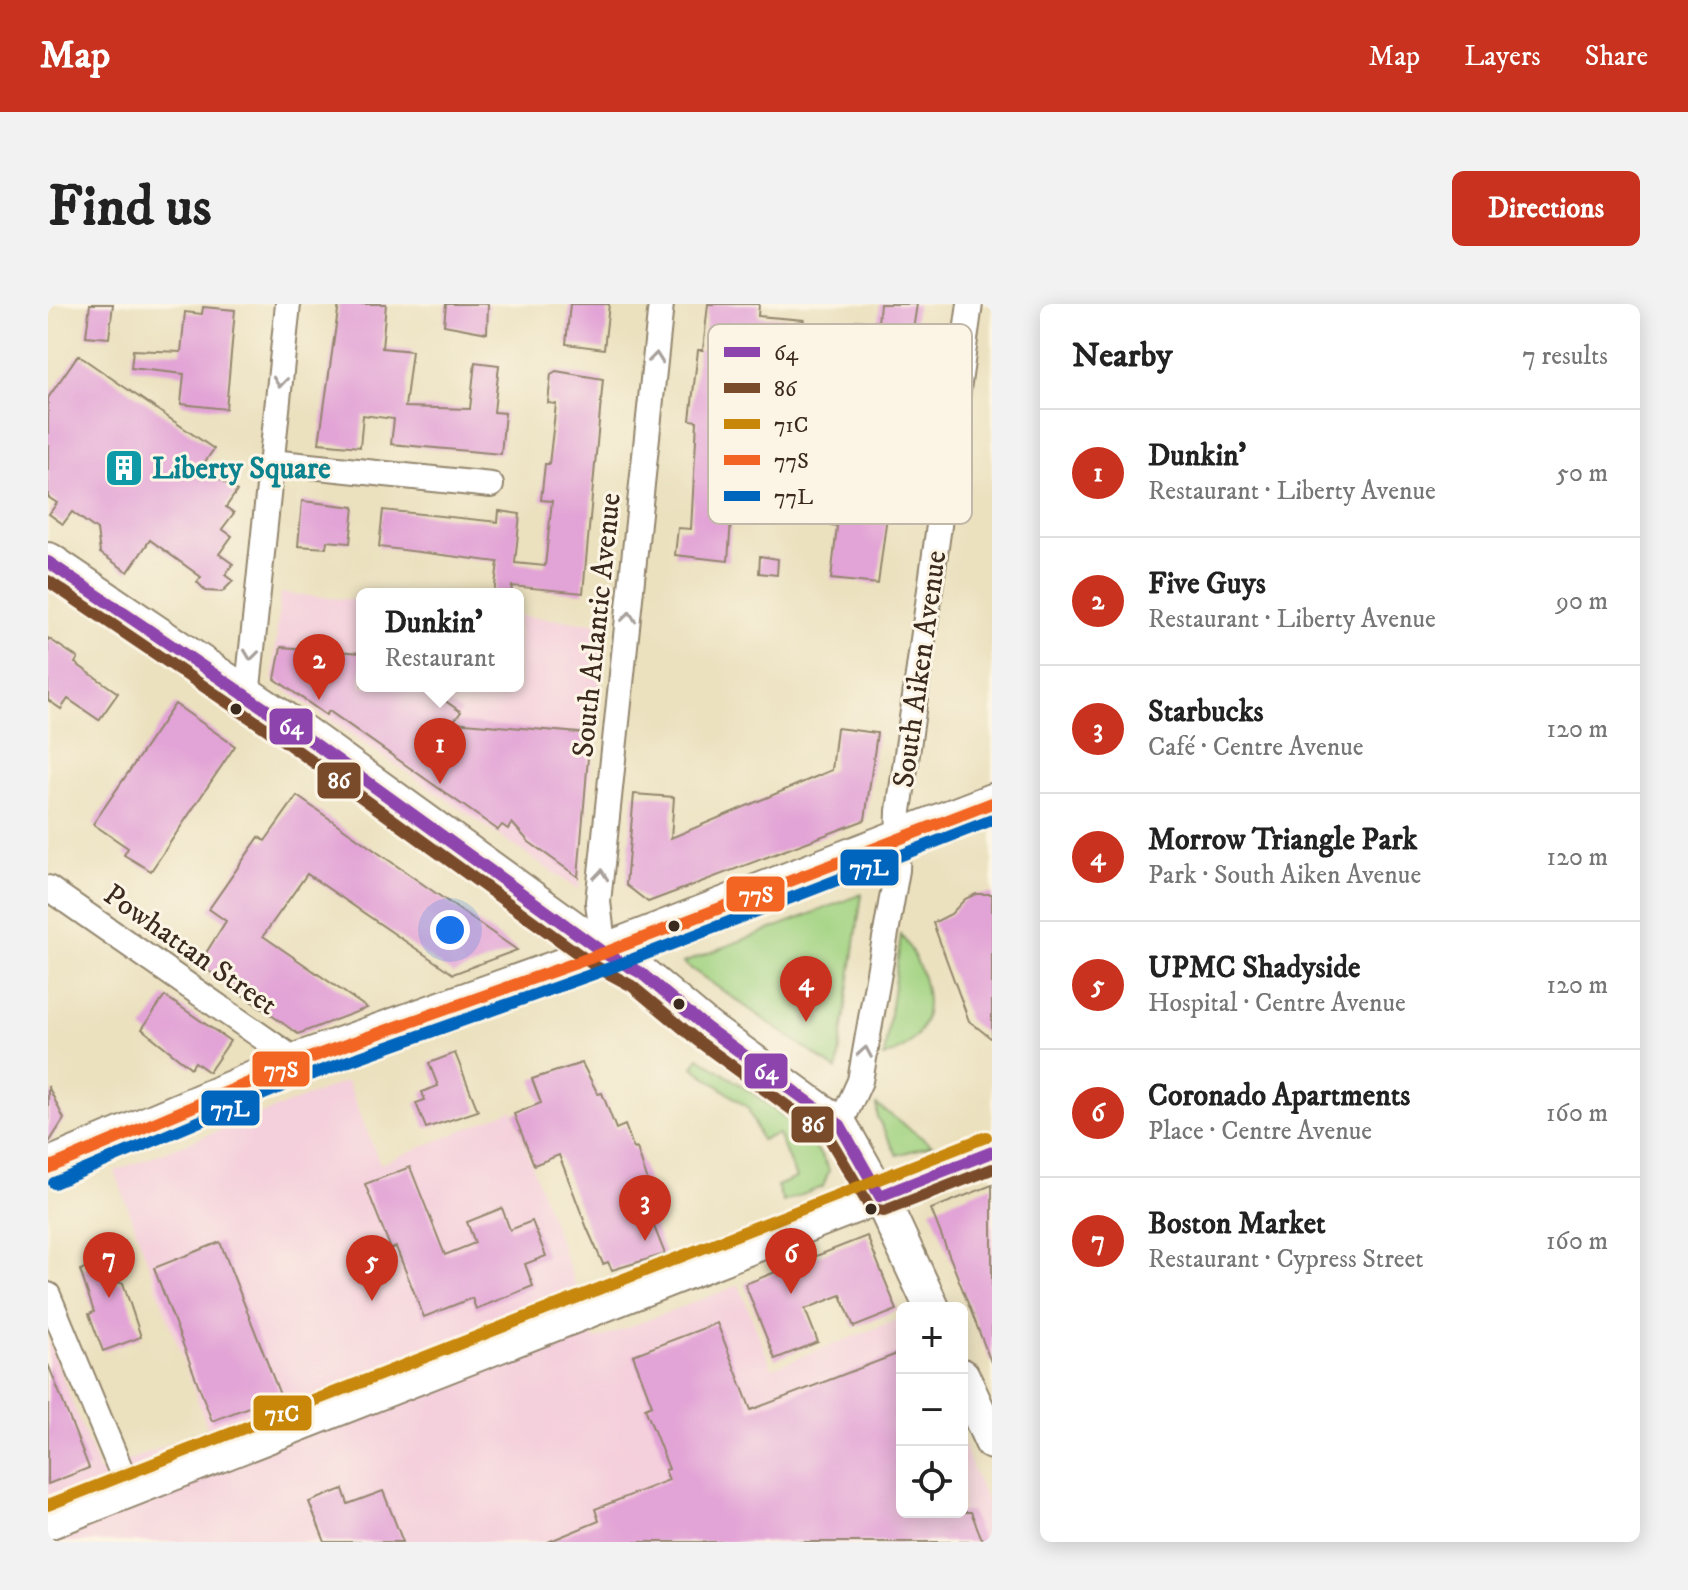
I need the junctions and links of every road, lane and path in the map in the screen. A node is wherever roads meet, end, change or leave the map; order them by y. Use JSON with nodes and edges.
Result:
{"nodes":[{"id":1,"x":288,"y":304,"type":"edge"},
{"id":2,"x":661,"y":304,"type":"edge"},
{"id":3,"x":970,"y":304,"type":"edge"},
{"id":4,"x":967,"y":324,"type":"edge"},
{"id":5,"x":271,"y":462,"type":"junction"},
{"id":6,"x":491,"y":485,"type":"dead end"},
{"id":7,"x":939,"y":524,"type":"edge"},
{"id":8,"x":48,"y":562,"type":"edge"},
{"id":9,"x":247,"y":697,"type":"junction"},
{"id":10,"x":992,"y":803,"type":"edge"},
{"id":11,"x":898,"y":840,"type":"junction"},
{"id":12,"x":48,"y":888,"type":"edge"},
{"id":13,"x":604,"y":953,"type":"junction"},
{"id":14,"x":298,"y":1062,"type":"junction"},
{"id":15,"x":840,"y":1125,"type":"junction"},
{"id":16,"x":992,"y":1152,"type":"edge"},
{"id":17,"x":48,"y":1168,"type":"edge"},
{"id":18,"x":880,"y":1196,"type":"junction"},
{"id":19,"x":48,"y":1295,"type":"edge"},
{"id":20,"x":929,"y":1302,"type":"edge"},
{"id":21,"x":968,"y":1389,"type":"edge"},
{"id":22,"x":992,"y":1442,"type":"edge"},
{"id":23,"x":129,"y":1490,"type":"junction"},
{"id":24,"x":48,"y":1522,"type":"edge"}],
"edges":[{"from":1,"to":5,"type":"street","one_way":true},
{"from":13,"to":2,"type":"street","name":"South Atlantic Avenue","one_way":true},
{"from":3,"to":4,"type":"street","name":"South Aiken Avenue"},
{"from":5,"to":6,"type":"street"},
{"from":5,"to":9,"type":"street","one_way":true},
{"from":7,"to":11,"type":"street","name":"South Aiken Avenue"},
{"from":8,"to":9,"type":"main road"},
{"from":9,"to":13,"type":"main road"},
{"from":10,"to":11,"type":"main road"},
{"from":11,"to":13,"type":"main road"},
{"from":15,"to":11,"type":"street","name":"South Aiken Avenue","one_way":true},
{"from":12,"to":14,"type":"street","name":"Powhattan Street"},
{"from":13,"to":14,"type":"main road"},
{"from":13,"to":15,"type":"main road"},
{"from":14,"to":17,"type":"main road"},
{"from":15,"to":18,"type":"main road"},
{"from":16,"to":18,"type":"main road"},
{"from":18,"to":20,"type":"main road"},
{"from":18,"to":23,"type":"main road"},
{"from":19,"to":23,"type":"street"},
{"from":21,"to":22,"type":"main road"},
{"from":23,"to":24,"type":"main road"}]}
